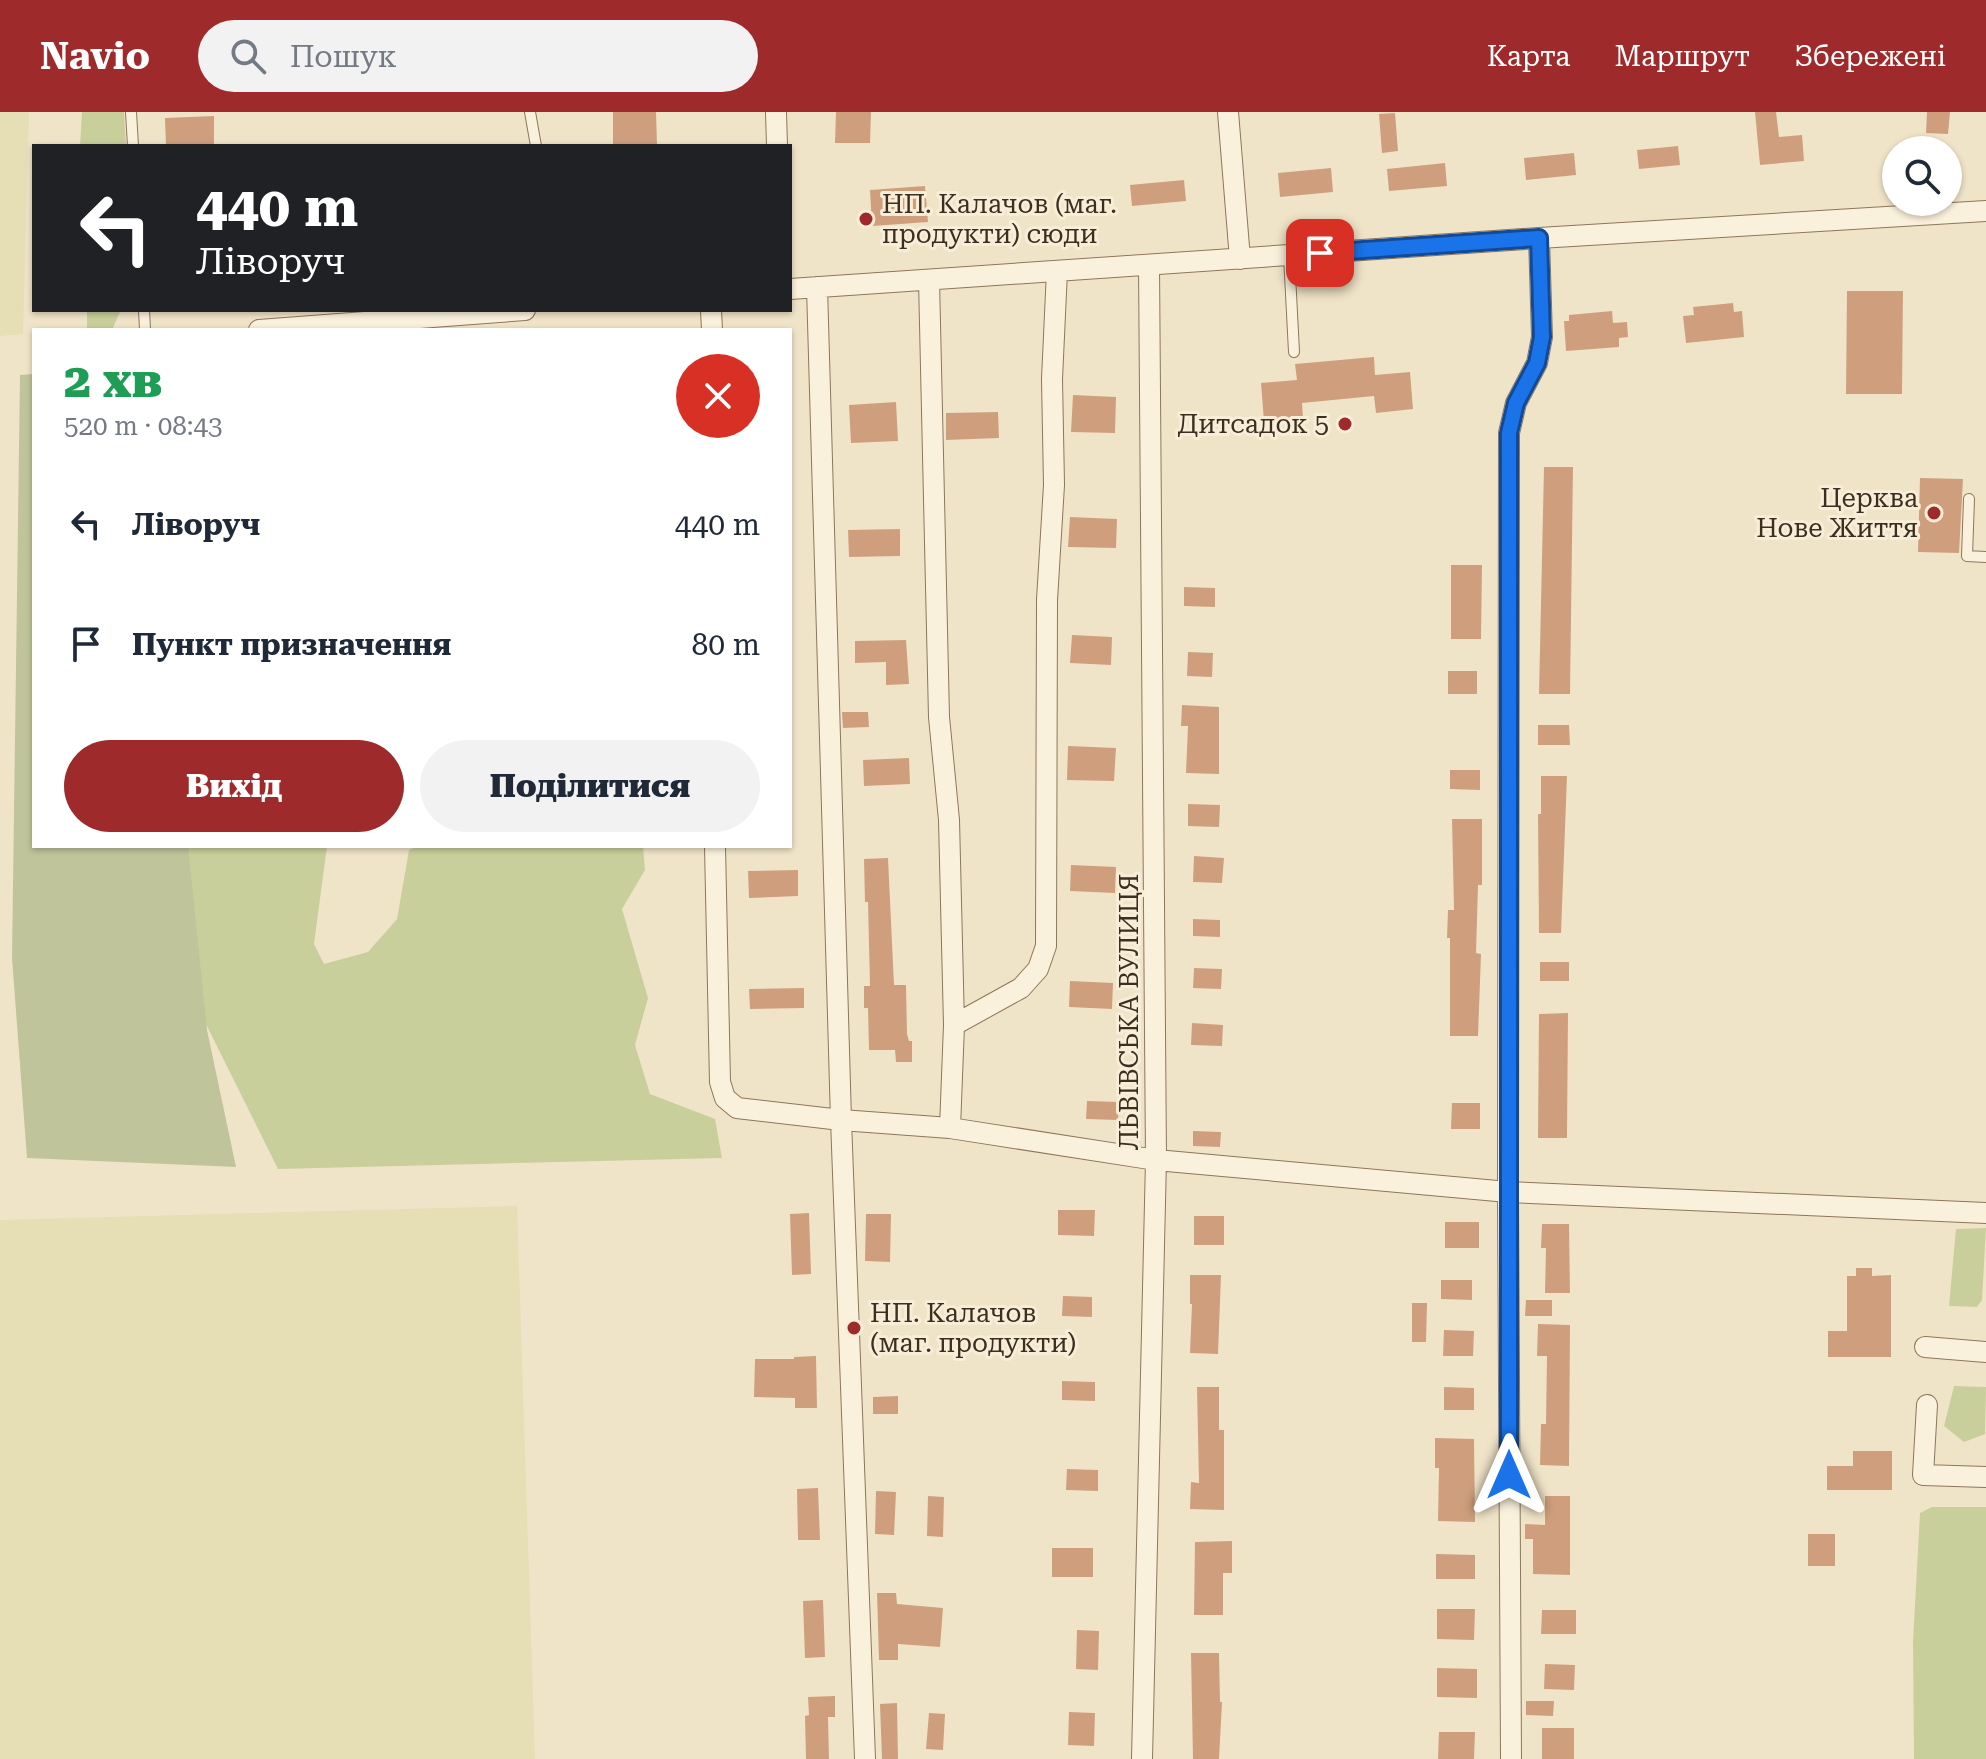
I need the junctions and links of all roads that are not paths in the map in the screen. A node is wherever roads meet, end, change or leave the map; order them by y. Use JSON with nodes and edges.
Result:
{"nodes":[{"id":1,"x":131,"y":112,"type":"edge"},
{"id":2,"x":530,"y":112,"type":"edge"},
{"id":3,"x":776,"y":112,"type":"edge"},
{"id":4,"x":1228,"y":112,"type":"edge"},
{"id":5,"x":133,"y":144,"type":"edge"},
{"id":6,"x":536,"y":144,"type":"edge"},
{"id":7,"x":777,"y":144,"type":"edge"},
{"id":8,"x":1986,"y":211,"type":"edge"},
{"id":9,"x":1539,"y":238,"type":"junction"},
{"id":10,"x":1289,"y":255,"type":"junction"},
{"id":11,"x":1240,"y":259,"type":"junction"},
{"id":12,"x":1149,"y":265,"type":"junction"},
{"id":13,"x":1057,"y":271,"type":"junction"},
{"id":14,"x":929,"y":280,"type":"junction"},
{"id":15,"x":817,"y":287,"type":"junction"},
{"id":16,"x":792,"y":289,"type":"edge"},
{"id":17,"x":498,"y":312,"type":"edge"},
{"id":18,"x":286,"y":328,"type":"edge"},
{"id":19,"x":1294,"y":352,"type":"dead end"},
{"id":20,"x":1969,"y":499,"type":"dead end"},
{"id":21,"x":1986,"y":557,"type":"edge"},
{"id":22,"x":715,"y":848,"type":"edge"},
{"id":23,"x":954,"y":1025,"type":"junction"},
{"id":24,"x":841,"y":1120,"type":"junction"},
{"id":25,"x":950,"y":1128,"type":"junction"},
{"id":26,"x":1156,"y":1160,"type":"junction"},
{"id":27,"x":1508,"y":1192,"type":"junction"},
{"id":28,"x":1986,"y":1213,"type":"edge"},
{"id":29,"x":1925,"y":1347,"type":"dead end"},
{"id":30,"x":1986,"y":1352,"type":"edge"},
{"id":31,"x":1927,"y":1405,"type":"dead end"},
{"id":32,"x":1986,"y":1477,"type":"edge"},
{"id":33,"x":865,"y":1759,"type":"edge"},
{"id":34,"x":1142,"y":1759,"type":"edge"},
{"id":35,"x":1511,"y":1759,"type":"edge"}],
"edges":[{"from":1,"to":5,"type":"lane"},
{"from":2,"to":6,"type":"lane"},
{"from":3,"to":7,"type":"street"},
{"from":4,"to":11,"type":"street"},
{"from":8,"to":9,"type":"street"},
{"from":9,"to":10,"type":"street"},
{"from":9,"to":27,"type":"street"},
{"from":10,"to":11,"type":"street"},
{"from":10,"to":19,"type":"lane"},
{"from":11,"to":12,"type":"street"},
{"from":12,"to":13,"type":"street"},
{"from":12,"to":26,"type":"street","name":"ЛЬВІВСЬКА ВУЛИЦЯ"},
{"from":13,"to":14,"type":"street"},
{"from":13,"to":23,"type":"street"},
{"from":14,"to":15,"type":"street"},
{"from":14,"to":23,"type":"street"},
{"from":15,"to":16,"type":"street"},
{"from":15,"to":24,"type":"street"},
{"from":17,"to":18,"type":"street"},
{"from":20,"to":21,"type":"lane"},
{"from":22,"to":24,"type":"street"},
{"from":23,"to":25,"type":"street"},
{"from":24,"to":25,"type":"street"},
{"from":24,"to":33,"type":"street"},
{"from":25,"to":26,"type":"street"},
{"from":26,"to":27,"type":"street"},
{"from":26,"to":34,"type":"street","name":"ЛЬВІВСЬКА ВУЛИЦЯ"},
{"from":27,"to":28,"type":"street"},
{"from":27,"to":35,"type":"street"},
{"from":29,"to":30,"type":"street"},
{"from":31,"to":32,"type":"street"}]}
